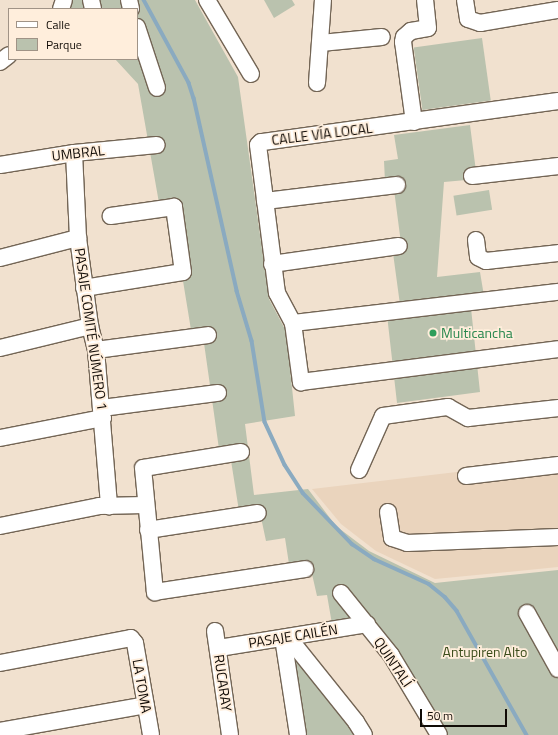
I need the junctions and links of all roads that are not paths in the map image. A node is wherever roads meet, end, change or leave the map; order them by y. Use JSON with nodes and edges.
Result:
{"nodes":[{"id":1,"x":207,"y":0,"type":"edge"},
{"id":2,"x":323,"y":0,"type":"edge"},
{"id":3,"x":425,"y":0,"type":"edge"},
{"id":4,"x":465,"y":0,"type":"edge"},
{"id":5,"x":558,"y":10,"type":"edge"},
{"id":6,"x":138,"y":30,"type":"edge"},
{"id":7,"x":382,"y":37,"type":"dead end"},
{"id":8,"x":321,"y":43,"type":"junction"},
{"id":9,"x":8,"y":56,"type":"edge"},
{"id":10,"x":0,"y":62,"type":"edge"},
{"id":11,"x":251,"y":74,"type":"dead end"},
{"id":12,"x":317,"y":83,"type":"dead end"},
{"id":13,"x":157,"y":88,"type":"dead end"},
{"id":14,"x":558,"y":101,"type":"edge"},
{"id":15,"x":414,"y":122,"type":"junction"},
{"id":16,"x":157,"y":145,"type":"dead end"},
{"id":17,"x":74,"y":153,"type":"junction"},
{"id":18,"x":0,"y":165,"type":"edge"},
{"id":19,"x":558,"y":166,"type":"edge"},
{"id":20,"x":472,"y":176,"type":"dead end"},
{"id":21,"x":397,"y":185,"type":"dead end"},
{"id":22,"x":264,"y":201,"type":"junction"},
{"id":23,"x":111,"y":216,"type":"dead end"},
{"id":24,"x":78,"y":238,"type":"junction"},
{"id":25,"x":476,"y":240,"type":"dead end"},
{"id":26,"x":400,"y":246,"type":"dead end"},
{"id":27,"x":558,"y":253,"type":"edge"},
{"id":28,"x":0,"y":258,"type":"edge"},
{"id":29,"x":272,"y":264,"type":"junction"},
{"id":30,"x":84,"y":288,"type":"junction"},
{"id":31,"x":558,"y":292,"type":"edge"},
{"id":32,"x":293,"y":323,"type":"junction"},
{"id":33,"x":90,"y":326,"type":"junction"},
{"id":34,"x":208,"y":336,"type":"dead end"},
{"id":35,"x":0,"y":348,"type":"edge"},
{"id":36,"x":558,"y":349,"type":"edge"},
{"id":37,"x":96,"y":350,"type":"junction"},
{"id":38,"x":218,"y":393,"type":"dead end"},
{"id":39,"x":558,"y":408,"type":"edge"},
{"id":40,"x":102,"y":413,"type":"junction"},
{"id":41,"x":0,"y":438,"type":"edge"},
{"id":42,"x":241,"y":452,"type":"dead end"},
{"id":43,"x":558,"y":465,"type":"edge"},
{"id":44,"x":359,"y":470,"type":"dead end"},
{"id":45,"x":466,"y":476,"type":"dead end"},
{"id":46,"x":145,"y":505,"type":"junction"},
{"id":47,"x":109,"y":506,"type":"junction"},
{"id":48,"x":258,"y":512,"type":"dead end"},
{"id":49,"x":388,"y":512,"type":"dead end"},
{"id":50,"x":0,"y":526,"type":"edge"},
{"id":51,"x":148,"y":530,"type":"junction"},
{"id":52,"x":558,"y":537,"type":"edge"},
{"id":53,"x":305,"y":569,"type":"dead end"},
{"id":54,"x":341,"y":593,"type":"dead end"},
{"id":55,"x":527,"y":613,"type":"dead end"},
{"id":56,"x":367,"y":624,"type":"junction"},
{"id":57,"x":215,"y":632,"type":"dead end"},
{"id":58,"x":286,"y":637,"type":"junction"},
{"id":59,"x":219,"y":648,"type":"junction"},
{"id":60,"x":0,"y":663,"type":"edge"},
{"id":61,"x":558,"y":669,"type":"edge"},
{"id":62,"x":146,"y":705,"type":"junction"},
{"id":63,"x":0,"y":731,"type":"edge"},
{"id":64,"x":151,"y":735,"type":"edge"},
{"id":65,"x":230,"y":735,"type":"edge"},
{"id":66,"x":298,"y":735,"type":"edge"},
{"id":67,"x":364,"y":735,"type":"edge"},
{"id":68,"x":439,"y":735,"type":"edge"}],
"edges":[{"from":1,"to":11,"type":"street"},
{"from":2,"to":8,"type":"street"},
{"from":3,"to":15,"type":"street"},
{"from":4,"to":5,"type":"street"},
{"from":6,"to":13,"type":"street"},
{"from":7,"to":8,"type":"street"},
{"from":8,"to":12,"type":"street"},
{"from":9,"to":10,"type":"street"},
{"from":14,"to":15,"type":"street","name":"CALLE VÍA LOCAL"},
{"from":15,"to":22,"type":"street","name":"CALLE VÍA LOCAL"},
{"from":16,"to":17,"type":"street","name":"UMBRAL"},
{"from":17,"to":18,"type":"street","name":"UMBRAL"},
{"from":17,"to":24,"type":"street","name":"PASAJE COMITÉ NÚMERO 1"},
{"from":19,"to":20,"type":"street"},
{"from":21,"to":22,"type":"street"},
{"from":22,"to":29,"type":"street","name":"CALLE VÍA LOCAL"},
{"from":23,"to":30,"type":"street"},
{"from":24,"to":28,"type":"street"},
{"from":24,"to":30,"type":"street","name":"PASAJE COMITÉ NÚMERO 1"},
{"from":25,"to":27,"type":"street"},
{"from":26,"to":29,"type":"street"},
{"from":29,"to":32,"type":"street","name":"CALLE VÍA LOCAL"},
{"from":30,"to":33,"type":"street","name":"PASAJE COMITÉ NÚMERO 1"},
{"from":31,"to":32,"type":"street"},
{"from":32,"to":36,"type":"street","name":"CALLE VÍA LOCAL"},
{"from":33,"to":35,"type":"street"},
{"from":33,"to":37,"type":"street","name":"PASAJE COMITÉ NÚMERO 1"},
{"from":34,"to":37,"type":"street"},
{"from":37,"to":40,"type":"street","name":"PASAJE COMITÉ NÚMERO 1"},
{"from":38,"to":40,"type":"street"},
{"from":39,"to":44,"type":"street"},
{"from":40,"to":41,"type":"street"},
{"from":40,"to":47,"type":"street","name":"PASAJE COMITÉ NÚMERO 1"},
{"from":42,"to":46,"type":"street"},
{"from":43,"to":45,"type":"street"},
{"from":46,"to":47,"type":"street"},
{"from":46,"to":51,"type":"street"},
{"from":47,"to":50,"type":"street"},
{"from":48,"to":51,"type":"street"},
{"from":49,"to":52,"type":"street"},
{"from":51,"to":53,"type":"street"},
{"from":54,"to":56,"type":"street","name":"QUINTALÍ"},
{"from":55,"to":61,"type":"street"},
{"from":56,"to":58,"type":"street","name":"PASAJE CAILÉN"},
{"from":56,"to":68,"type":"street","name":"QUINTALÍ"},
{"from":57,"to":59,"type":"street","name":"RUCARAY"},
{"from":58,"to":59,"type":"street","name":"PASAJE CAILÉN"},
{"from":58,"to":66,"type":"street"},
{"from":58,"to":67,"type":"street"},
{"from":59,"to":65,"type":"street","name":"RUCARAY"},
{"from":60,"to":62,"type":"street","name":"LA TOMA"},
{"from":62,"to":63,"type":"street"},
{"from":62,"to":64,"type":"street","name":"LA TOMA"}]}
